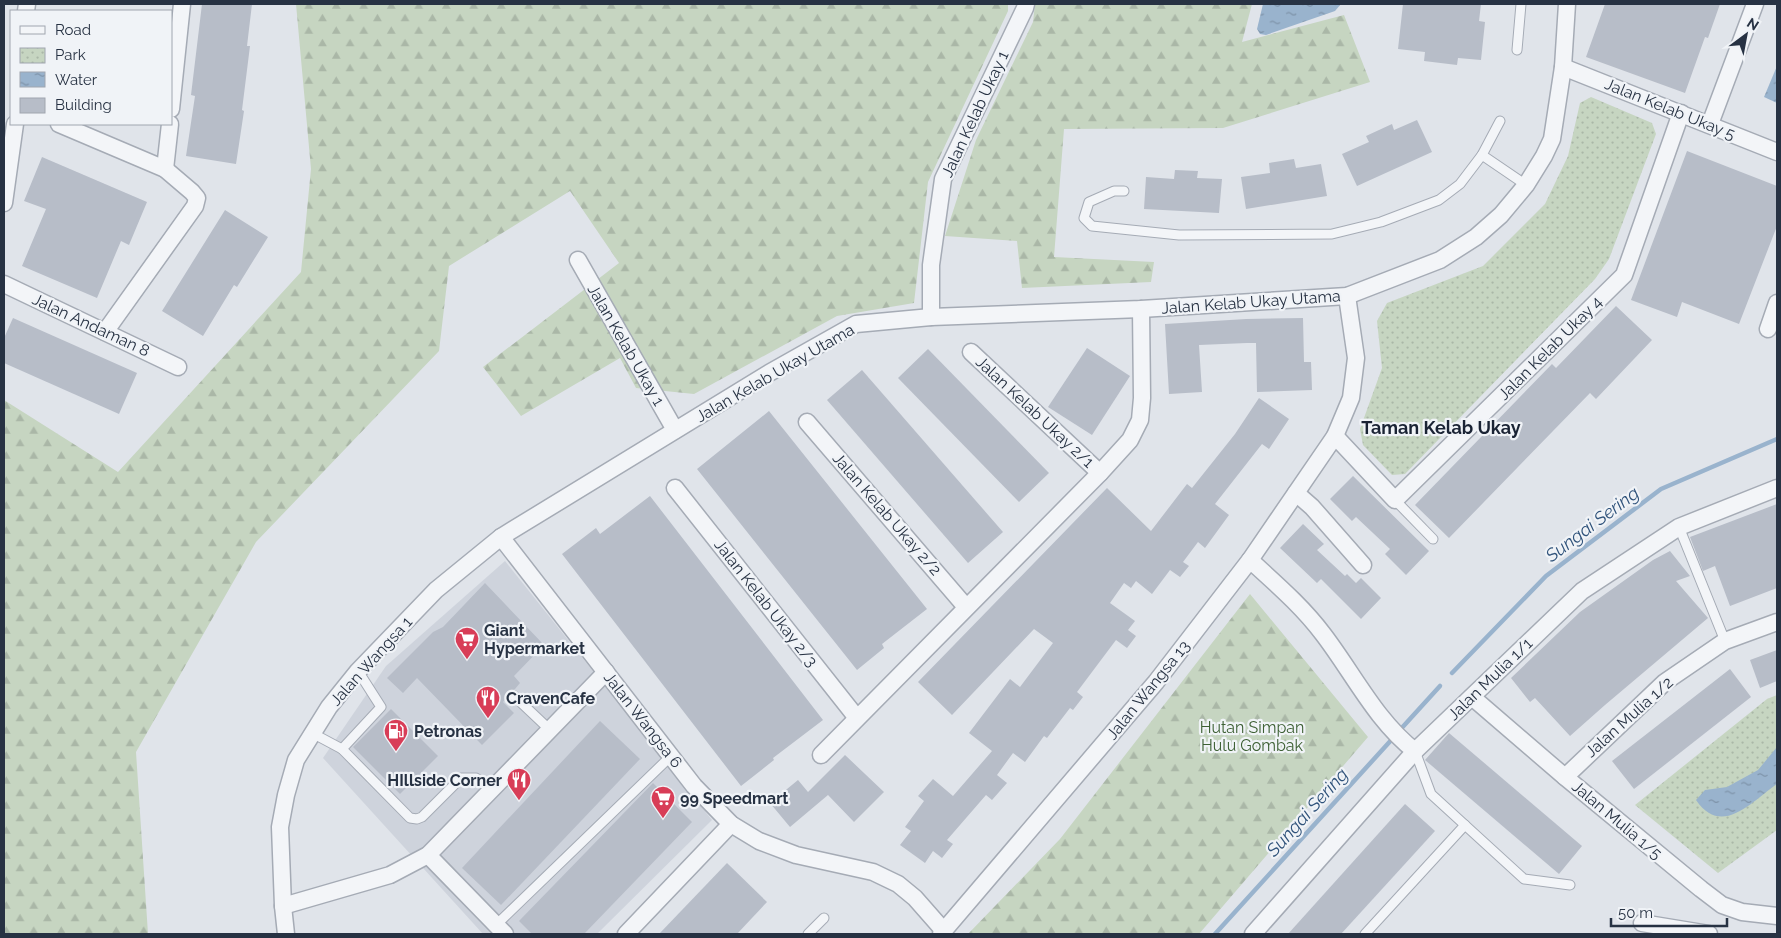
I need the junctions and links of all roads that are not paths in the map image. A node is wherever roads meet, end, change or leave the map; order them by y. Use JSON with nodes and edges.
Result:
{"nodes":[{"id":1,"x":182,"y":4,"type":"edge"},
{"id":2,"x":1026,"y":4,"type":"edge"},
{"id":3,"x":1521,"y":4,"type":"edge"},
{"id":4,"x":1567,"y":4,"type":"edge"},
{"id":5,"x":1755,"y":4,"type":"edge"},
{"id":6,"x":1517,"y":50,"type":"dead end"},
{"id":7,"x":1564,"y":67,"type":"junction"},
{"id":8,"x":172,"y":99,"type":"edge"},
{"id":9,"x":1681,"y":113,"type":"junction"},
{"id":10,"x":1500,"y":121,"type":"dead end"},
{"id":11,"x":1710,"y":124,"type":"junction"},
{"id":12,"x":14,"y":125,"type":"edge"},
{"id":13,"x":61,"y":125,"type":"edge"},
{"id":14,"x":170,"y":125,"type":"edge"},
{"id":15,"x":1777,"y":152,"type":"edge"},
{"id":16,"x":1482,"y":155,"type":"junction"},
{"id":17,"x":165,"y":169,"type":"junction"},
{"id":18,"x":1526,"y":185,"type":"junction"},
{"id":19,"x":1124,"y":191,"type":"dead end"},
{"id":20,"x":4,"y":203,"type":"edge"},
{"id":21,"x":578,"y":260,"type":"dead end"},
{"id":22,"x":4,"y":284,"type":"edge"},
{"id":23,"x":1347,"y":296,"type":"junction"},
{"id":24,"x":1777,"y":303,"type":"edge"},
{"id":25,"x":1141,"y":309,"type":"junction"},
{"id":26,"x":931,"y":317,"type":"junction"},
{"id":27,"x":1768,"y":329,"type":"dead end"},
{"id":28,"x":105,"y":332,"type":"junction"},
{"id":29,"x":971,"y":352,"type":"dead end"},
{"id":30,"x":178,"y":367,"type":"dead end"},
{"id":31,"x":807,"y":422,"type":"dead end"},
{"id":32,"x":675,"y":430,"type":"junction"},
{"id":33,"x":1335,"y":436,"type":"junction"},
{"id":34,"x":1100,"y":473,"type":"junction"},
{"id":35,"x":675,"y":488,"type":"dead end"},
{"id":36,"x":1777,"y":488,"type":"edge"},
{"id":37,"x":1296,"y":493,"type":"junction"},
{"id":38,"x":1395,"y":500,"type":"junction"},
{"id":39,"x":1679,"y":527,"type":"junction"},
{"id":40,"x":501,"y":537,"type":"junction"},
{"id":41,"x":1433,"y":539,"type":"dead end"},
{"id":42,"x":1250,"y":560,"type":"junction"},
{"id":43,"x":1363,"y":565,"type":"dead end"},
{"id":44,"x":966,"y":607,"type":"junction"},
{"id":45,"x":1777,"y":622,"type":"edge"},
{"id":46,"x":1725,"y":641,"type":"junction"},
{"id":47,"x":358,"y":671,"type":"junction"},
{"id":48,"x":606,"y":672,"type":"junction"},
{"id":49,"x":512,"y":695,"type":"dead end"},
{"id":50,"x":1472,"y":697,"type":"junction"},
{"id":51,"x":857,"y":718,"type":"junction"},
{"id":52,"x":550,"y":730,"type":"junction"},
{"id":53,"x":312,"y":732,"type":"junction"},
{"id":54,"x":1410,"y":747,"type":"junction"},
{"id":55,"x":342,"y":750,"type":"junction"},
{"id":56,"x":821,"y":755,"type":"dead end"},
{"id":57,"x":671,"y":756,"type":"junction"},
{"id":58,"x":1565,"y":776,"type":"junction"},
{"id":59,"x":491,"y":790,"type":"junction"},
{"id":60,"x":731,"y":824,"type":"junction"},
{"id":61,"x":1465,"y":825,"type":"junction"},
{"id":62,"x":428,"y":855,"type":"junction"},
{"id":63,"x":1570,"y":885,"type":"dead end"},
{"id":64,"x":283,"y":906,"type":"junction"},
{"id":65,"x":1777,"y":916,"type":"edge"},
{"id":66,"x":824,"y":918,"type":"dead end"},
{"id":67,"x":1642,"y":923,"type":"dead end"},
{"id":68,"x":500,"y":929,"type":"edge"},
{"id":69,"x":942,"y":932,"type":"edge"},
{"id":70,"x":1685,"y":932,"type":"edge"},
{"id":71,"x":286,"y":934,"type":"edge"},
{"id":72,"x":626,"y":934,"type":"edge"},
{"id":73,"x":808,"y":934,"type":"edge"},
{"id":74,"x":1253,"y":934,"type":"edge"},
{"id":75,"x":1366,"y":934,"type":"edge"},
{"id":76,"x":1710,"y":934,"type":"edge"}],
"edges":[{"from":1,"to":8,"type":"street"},
{"from":2,"to":26,"type":"street","name":"Jalan Kelab Ukay 1"},
{"from":3,"to":6,"type":"lane"},
{"from":4,"to":7,"type":"street","name":"Jalan Kelab Ukay Utama"},
{"from":5,"to":11,"type":"street"},
{"from":7,"to":9,"type":"street","name":"Jalan Kelab Ukay 5"},
{"from":7,"to":18,"type":"street","name":"Jalan Kelab Ukay Utama"},
{"from":9,"to":11,"type":"street","name":"Jalan Kelab Ukay 5"},
{"from":9,"to":38,"type":"street","name":"Jalan Kelab Ukay 4"},
{"from":10,"to":16,"type":"lane"},
{"from":11,"to":15,"type":"street","name":"Jalan Kelab Ukay 5"},
{"from":12,"to":20,"type":"street"},
{"from":13,"to":17,"type":"street"},
{"from":14,"to":17,"type":"street"},
{"from":16,"to":18,"type":"lane"},
{"from":16,"to":19,"type":"lane"},
{"from":17,"to":28,"type":"street"},
{"from":18,"to":23,"type":"street","name":"Jalan Kelab Ukay Utama"},
{"from":21,"to":32,"type":"street","name":"Jalan Kelab Ukay 1"},
{"from":22,"to":28,"type":"street","name":"Jalan Andaman 8"},
{"from":23,"to":25,"type":"street","name":"Jalan Kelab Ukay Utama"},
{"from":23,"to":33,"type":"street","name":"Jalan Wangsa 13"},
{"from":24,"to":27,"type":"street"},
{"from":25,"to":26,"type":"street","name":"Jalan Kelab Ukay Utama"},
{"from":25,"to":34,"type":"street","name":"Jalan Kelab Ukay Utama"},
{"from":26,"to":32,"type":"street","name":"Jalan Kelab Ukay Utama"},
{"from":28,"to":30,"type":"street","name":"Jalan Andaman 8"},
{"from":29,"to":34,"type":"street","name":"Jalan Kelab Ukay 2/1"},
{"from":31,"to":44,"type":"street","name":"Jalan Kelab Ukay 2/2"},
{"from":32,"to":40,"type":"street","name":"Jalan Kelab Ukay Utama"},
{"from":33,"to":37,"type":"street","name":"Jalan Wangsa 13"},
{"from":33,"to":38,"type":"street"},
{"from":34,"to":44,"type":"street","name":"Jalan Kelab Ukay Utama"},
{"from":35,"to":51,"type":"street","name":"Jalan Kelab Ukay 2/3"},
{"from":36,"to":39,"type":"street","name":"Jalan Mulia 1/1"},
{"from":37,"to":42,"type":"street","name":"Jalan Wangsa 13"},
{"from":37,"to":43,"type":"street"},
{"from":38,"to":41,"type":"lane"},
{"from":39,"to":46,"type":"lane"},
{"from":39,"to":50,"type":"street","name":"Jalan Mulia 1/1"},
{"from":40,"to":47,"type":"street","name":"Jalan Wangsa 1"},
{"from":40,"to":48,"type":"street","name":"Jalan Wangsa 6"},
{"from":42,"to":54,"type":"street"},
{"from":42,"to":69,"type":"street","name":"Jalan Wangsa 13"},
{"from":44,"to":51,"type":"street","name":"Jalan Kelab Ukay Utama"},
{"from":45,"to":46,"type":"street","name":"Jalan Mulia 1/2"},
{"from":46,"to":58,"type":"street","name":"Jalan Mulia 1/2"},
{"from":47,"to":53,"type":"street","name":"Jalan Wangsa 1"},
{"from":47,"to":55,"type":"lane"},
{"from":48,"to":52,"type":"street"},
{"from":48,"to":57,"type":"street","name":"Jalan Wangsa 6"},
{"from":49,"to":52,"type":"lane"},
{"from":50,"to":54,"type":"street","name":"Jalan Mulia 1/1"},
{"from":50,"to":58,"type":"street","name":"Jalan Mulia 1/5"},
{"from":51,"to":56,"type":"street","name":"Jalan Kelab Ukay Utama"},
{"from":52,"to":59,"type":"street"},
{"from":53,"to":55,"type":"lane"},
{"from":53,"to":64,"type":"street","name":"Jalan Wangsa 1"},
{"from":54,"to":61,"type":"lane"},
{"from":54,"to":74,"type":"street","name":"Jalan Mulia 1/1"},
{"from":55,"to":59,"type":"lane"},
{"from":57,"to":60,"type":"street","name":"Jalan Wangsa 6"},
{"from":57,"to":68,"type":"lane"},
{"from":58,"to":65,"type":"street","name":"Jalan Mulia 1/5"},
{"from":59,"to":62,"type":"street"},
{"from":60,"to":69,"type":"street","name":"Jalan Wangsa 6"},
{"from":60,"to":72,"type":"street"},
{"from":61,"to":63,"type":"lane"},
{"from":61,"to":75,"type":"lane"},
{"from":62,"to":64,"type":"street"},
{"from":62,"to":68,"type":"street"},
{"from":64,"to":71,"type":"street","name":"Jalan Wangsa 1"},
{"from":66,"to":73,"type":"lane"},
{"from":67,"to":70,"type":"street"},
{"from":70,"to":76,"type":"street"}]}
